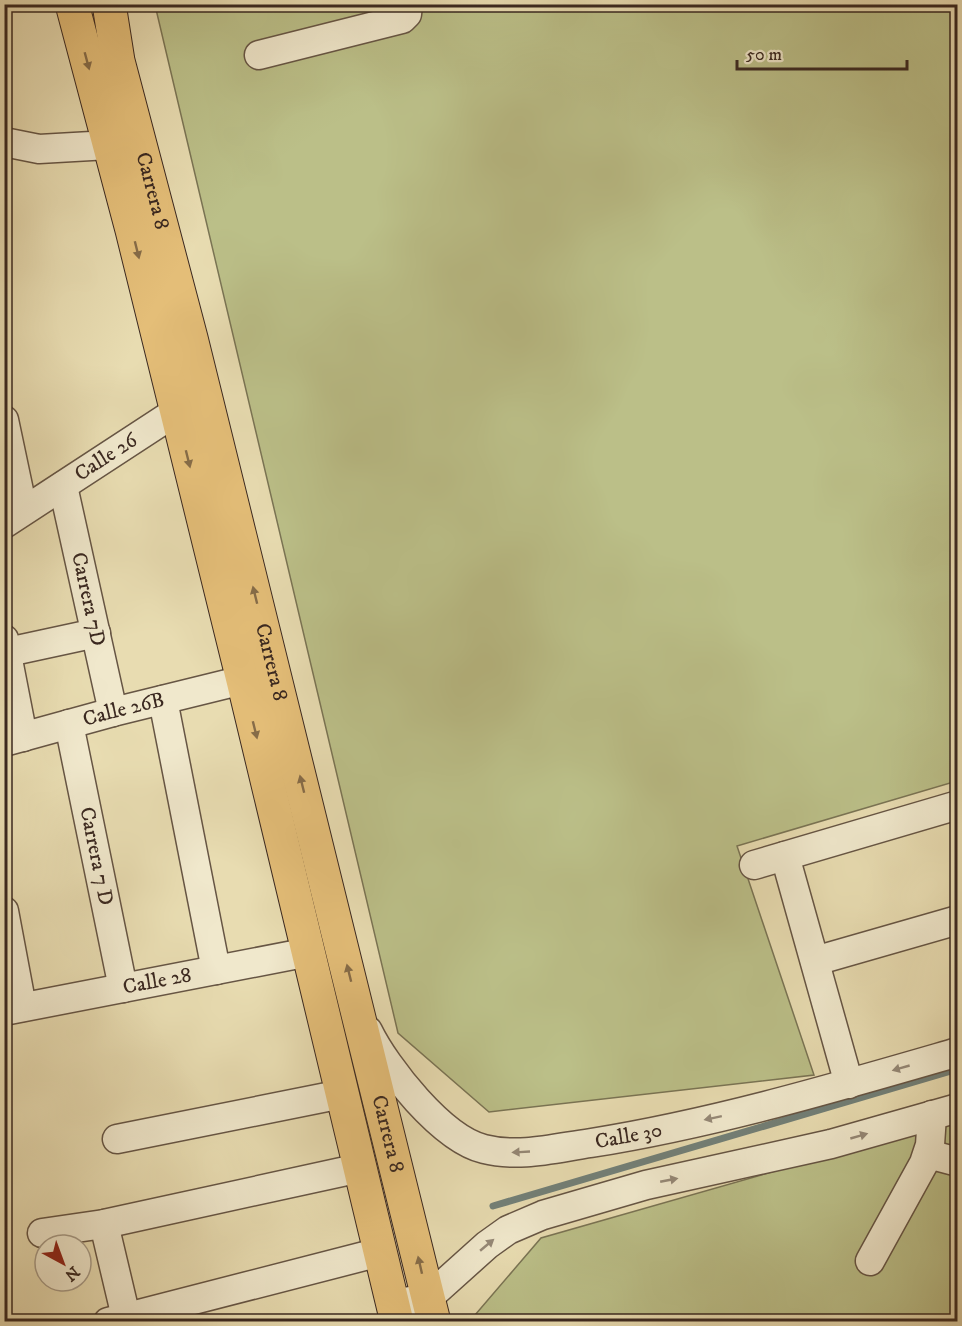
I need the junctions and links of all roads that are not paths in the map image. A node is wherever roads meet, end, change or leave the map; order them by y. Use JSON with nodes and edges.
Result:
{"nodes":[{"id":1,"x":72,"y":4,"type":"edge"},
{"id":2,"x":109,"y":4,"type":"edge"},
{"id":3,"x":408,"y":4,"type":"edge"},
{"id":4,"x":258,"y":55,"type":"dead end"},
{"id":5,"x":4,"y":142,"type":"edge"},
{"id":6,"x":109,"y":145,"type":"junction"},
{"id":7,"x":203,"y":388,"type":"junction"},
{"id":8,"x":177,"y":411,"type":"junction"},
{"id":9,"x":4,"y":420,"type":"edge"},
{"id":10,"x":9,"y":458,"type":"edge"},
{"id":11,"x":63,"y":486,"type":"junction"},
{"id":12,"x":14,"y":517,"type":"edge"},
{"id":13,"x":96,"y":633,"type":"junction"},
{"id":14,"x":6,"y":646,"type":"edge"},
{"id":15,"x":243,"y":680,"type":"junction"},
{"id":16,"x":163,"y":700,"type":"junction"},
{"id":17,"x":113,"y":712,"type":"junction"},
{"id":18,"x":69,"y":724,"type":"junction"},
{"id":19,"x":14,"y":739,"type":"edge"},
{"id":20,"x":957,"y":806,"type":"edge"},
{"id":21,"x":785,"y":856,"type":"junction"},
{"id":22,"x":754,"y":865,"type":"dead end"},
{"id":23,"x":4,"y":911,"type":"edge"},
{"id":24,"x":957,"y":920,"type":"edge"},
{"id":25,"x":309,"y":952,"type":"junction"},
{"id":26,"x":815,"y":961,"type":"junction"},
{"id":27,"x":216,"y":970,"type":"junction"},
{"id":28,"x":123,"y":988,"type":"junction"},
{"id":29,"x":13,"y":1009,"type":"edge"},
{"id":30,"x":358,"y":1009,"type":"junction"},
{"id":31,"x":957,"y":1052,"type":"edge"},
{"id":32,"x":849,"y":1084,"type":"junction"},
{"id":33,"x":342,"y":1094,"type":"junction"},
{"id":34,"x":945,"y":1111,"type":"edge"},
{"id":35,"x":117,"y":1139,"type":"dead end"},
{"id":36,"x":928,"y":1154,"type":"junction"},
{"id":37,"x":957,"y":1162,"type":"edge"},
{"id":38,"x":360,"y":1168,"type":"junction"},
{"id":39,"x":104,"y":1224,"type":"junction"},
{"id":40,"x":42,"y":1233,"type":"dead end"},
{"id":41,"x":380,"y":1252,"type":"junction"},
{"id":42,"x":870,"y":1261,"type":"dead end"},
{"id":43,"x":431,"y":1310,"type":"edge"},
{"id":44,"x":394,"y":1313,"type":"edge"},
{"id":45,"x":117,"y":1319,"type":"edge"}],
"edges":[{"from":1,"to":6,"type":"main road","name":"Carrera 8","one_way":true},
{"from":2,"to":7,"type":"main road","name":"Carrera 8"},
{"from":3,"to":4,"type":"street"},
{"from":5,"to":6,"type":"street"},
{"from":6,"to":8,"type":"main road","name":"Carrera 8","one_way":true},
{"from":7,"to":8,"type":"street","name":"Calle 26"},
{"from":30,"to":7,"type":"main road","name":"Carrera 8","one_way":true},
{"from":8,"to":11,"type":"street","name":"Calle 26"},
{"from":8,"to":15,"type":"main road","name":"Carrera 8","one_way":true},
{"from":9,"to":10,"type":"street"},
{"from":10,"to":12,"type":"street"},
{"from":11,"to":12,"type":"street","name":"Calle 26"},
{"from":11,"to":13,"type":"street","name":"Carrera 7D"},
{"from":13,"to":14,"type":"street"},
{"from":13,"to":17,"type":"street","name":"Carrera 7D"},
{"from":14,"to":19,"type":"street"},
{"from":15,"to":16,"type":"street","name":"Calle 26B"},
{"from":15,"to":25,"type":"main road","name":"Carrera 8","one_way":true},
{"from":16,"to":17,"type":"street","name":"Calle 26B"},
{"from":16,"to":27,"type":"street"},
{"from":17,"to":18,"type":"street","name":"Calle 26B"},
{"from":18,"to":19,"type":"street","name":"Calle 26B"},
{"from":18,"to":28,"type":"street","name":"Carrera 7 D"},
{"from":20,"to":21,"type":"street"},
{"from":21,"to":22,"type":"street"},
{"from":21,"to":26,"type":"street"},
{"from":23,"to":29,"type":"street"},
{"from":24,"to":26,"type":"street"},
{"from":25,"to":27,"type":"street","name":"Calle 28"},
{"from":25,"to":33,"type":"main road","name":"Carrera 8"},
{"from":26,"to":32,"type":"street"},
{"from":27,"to":28,"type":"street","name":"Calle 28"},
{"from":28,"to":29,"type":"street","name":"Calle 28"},
{"from":32,"to":30,"type":"street","name":"Calle 30","one_way":true},
{"from":43,"to":30,"type":"main road","name":"Carrera 8","one_way":true},
{"from":31,"to":32,"type":"street","name":"Calle 30","one_way":true},
{"from":33,"to":35,"type":"street"},
{"from":33,"to":38,"type":"main road","name":"Carrera 8"},
{"from":34,"to":36,"type":"street"},
{"from":43,"to":34,"type":"street","one_way":true},
{"from":36,"to":37,"type":"street"},
{"from":36,"to":42,"type":"street"},
{"from":38,"to":39,"type":"street"},
{"from":38,"to":41,"type":"main road","name":"Carrera 8"},
{"from":39,"to":40,"type":"street"},
{"from":39,"to":45,"type":"street"},
{"from":41,"to":44,"type":"main road","name":"Carrera 8"},
{"from":41,"to":45,"type":"street"},
{"from":43,"to":44,"type":"street"}]}
